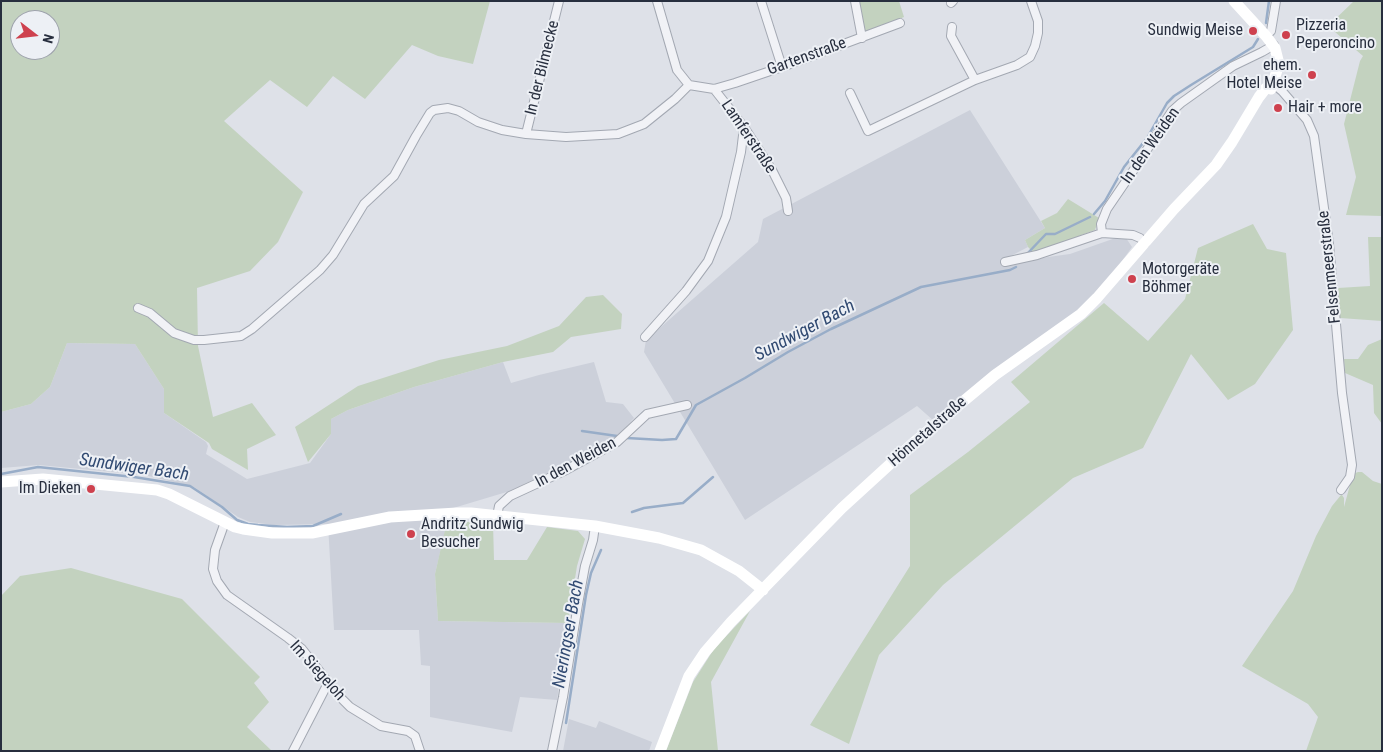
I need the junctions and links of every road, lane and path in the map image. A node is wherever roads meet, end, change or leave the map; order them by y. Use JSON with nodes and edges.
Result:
{"nodes":[{"id":1,"x":559,"y":1,"type":"edge"},
{"id":2,"x":657,"y":1,"type":"edge"},
{"id":3,"x":762,"y":1,"type":"edge"},
{"id":4,"x":855,"y":1,"type":"edge"},
{"id":5,"x":1031,"y":1,"type":"edge"},
{"id":6,"x":1234,"y":1,"type":"edge"},
{"id":7,"x":1276,"y":1,"type":"edge"},
{"id":8,"x":900,"y":24,"type":"dead end"},
{"id":9,"x":952,"y":27,"type":"dead end"},
{"id":10,"x":862,"y":38,"type":"junction"},
{"id":11,"x":1270,"y":41,"type":"junction"},
{"id":12,"x":782,"y":66,"type":"junction"},
{"id":13,"x":975,"y":80,"type":"junction"},
{"id":14,"x":1272,"y":83,"type":"junction"},
{"id":15,"x":689,"y":86,"type":"junction"},
{"id":16,"x":714,"y":89,"type":"junction"},
{"id":17,"x":850,"y":93,"type":"dead end"},
{"id":18,"x":744,"y":127,"type":"junction"},
{"id":19,"x":526,"y":134,"type":"junction"},
{"id":20,"x":788,"y":211,"type":"dead end"},
{"id":21,"x":1102,"y":232,"type":"junction"},
{"id":22,"x":1144,"y":242,"type":"junction"},
{"id":23,"x":1005,"y":262,"type":"dead end"},
{"id":24,"x":138,"y":308,"type":"dead end"},
{"id":25,"x":645,"y":336,"type":"dead end"},
{"id":26,"x":687,"y":405,"type":"dead end"},
{"id":27,"x":1,"y":482,"type":"edge"},
{"id":28,"x":1342,"y":490,"type":"dead end"},
{"id":29,"x":497,"y":516,"type":"junction"},
{"id":30,"x":226,"y":522,"type":"junction"},
{"id":31,"x":595,"y":526,"type":"junction"},
{"id":32,"x":763,"y":590,"type":"junction"},
{"id":33,"x":329,"y":684,"type":"junction"},
{"id":34,"x":293,"y":751,"type":"edge"},
{"id":35,"x":420,"y":751,"type":"edge"},
{"id":36,"x":552,"y":751,"type":"edge"},
{"id":37,"x":660,"y":751,"type":"edge"}],
"edges":[{"from":1,"to":19,"type":"street","name":"In der Bilmecke"},
{"from":2,"to":15,"type":"street"},
{"from":3,"to":12,"type":"street"},
{"from":4,"to":10,"type":"street"},
{"from":5,"to":13,"type":"street"},
{"from":6,"to":11,"type":"main road"},
{"from":7,"to":11,"type":"street"},
{"from":8,"to":10,"type":"street","name":"Gartenstraße"},
{"from":9,"to":13,"type":"street"},
{"from":10,"to":12,"type":"street","name":"Gartenstraße"},
{"from":11,"to":14,"type":"main road","name":"Hönnetalstraße"},
{"from":11,"to":21,"type":"street","name":"In den Weiden"},
{"from":12,"to":16,"type":"street","name":"Gartenstraße"},
{"from":13,"to":17,"type":"street"},
{"from":14,"to":22,"type":"main road","name":"Hönnetalstraße"},
{"from":14,"to":28,"type":"street","name":"Felsenmeerstraße"},
{"from":15,"to":16,"type":"street","name":"Lamferstraße"},
{"from":15,"to":19,"type":"street"},
{"from":16,"to":18,"type":"street","name":"Lamferstraße"},
{"from":18,"to":20,"type":"street","name":"Lamferstraße"},
{"from":18,"to":25,"type":"street"},
{"from":19,"to":24,"type":"street"},
{"from":21,"to":22,"type":"street"},
{"from":21,"to":23,"type":"street"},
{"from":22,"to":32,"type":"main road","name":"Hönnetalstraße"},
{"from":26,"to":29,"type":"street","name":"In den Weiden"},
{"from":27,"to":30,"type":"main road"},
{"from":29,"to":30,"type":"main road"},
{"from":29,"to":31,"type":"main road"},
{"from":30,"to":33,"type":"street","name":"Im Siegeloh"},
{"from":31,"to":32,"type":"main road"},
{"from":31,"to":36,"type":"street"},
{"from":32,"to":37,"type":"main road","name":"Hönnetalstraße"},
{"from":33,"to":34,"type":"street"},
{"from":33,"to":35,"type":"street","name":"Im Siegeloh"}]}
